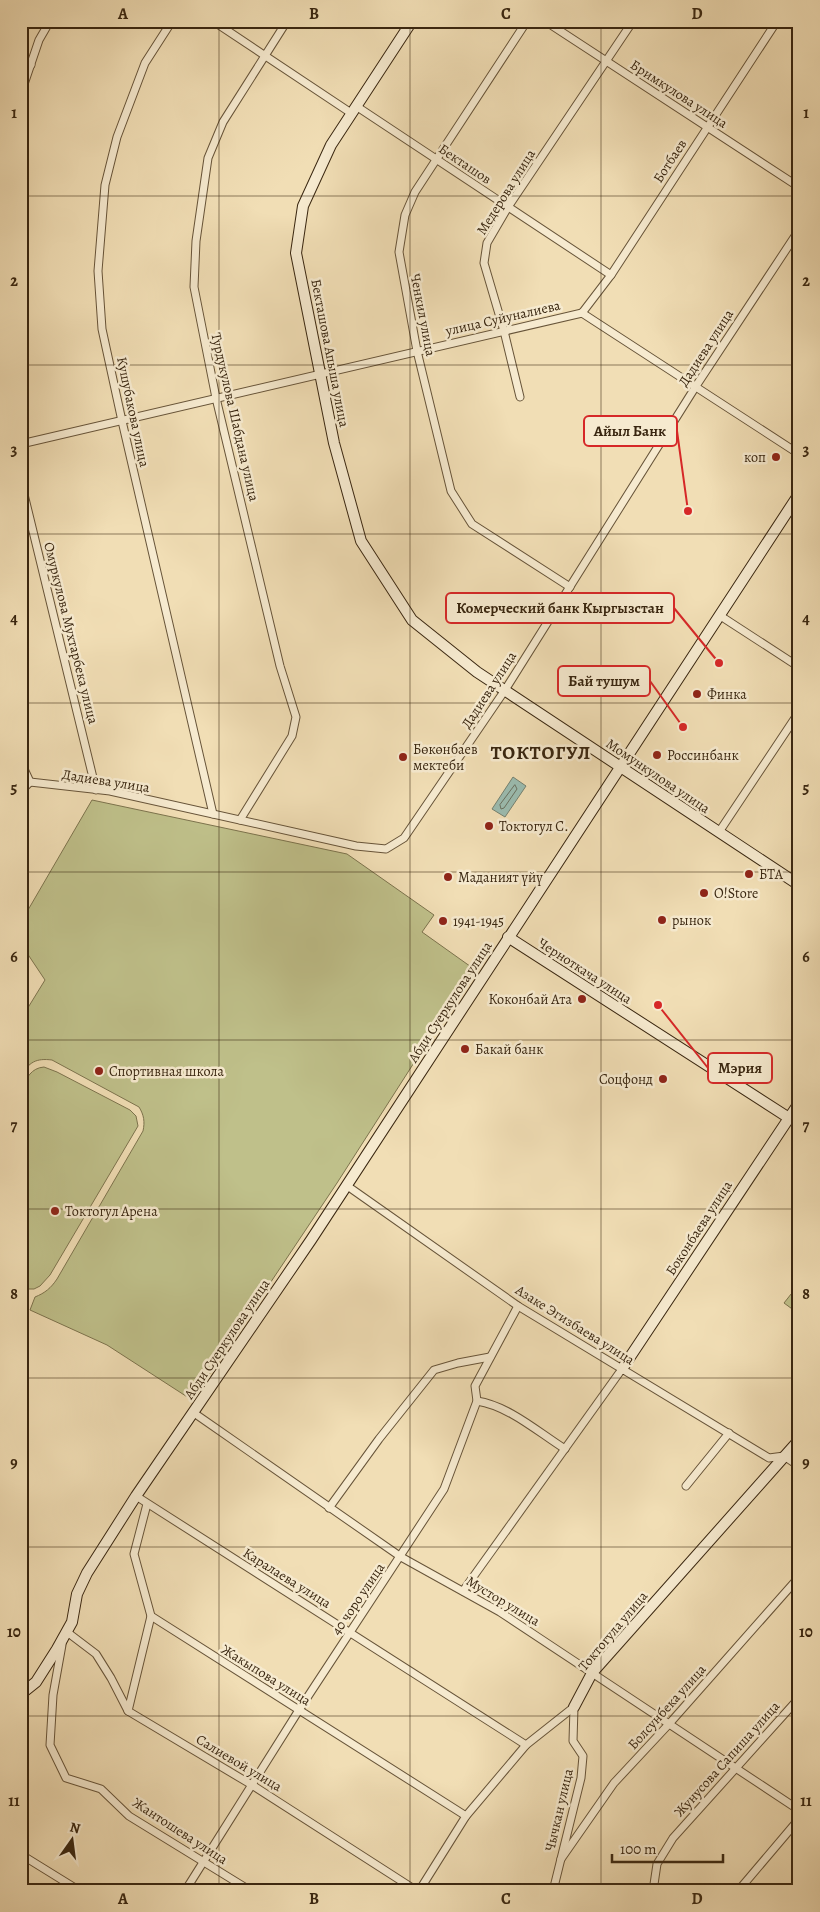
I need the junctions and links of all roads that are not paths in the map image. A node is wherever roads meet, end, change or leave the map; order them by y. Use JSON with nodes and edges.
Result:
{"nodes":[{"id":1,"x":50,"y":21,"type":"edge"},
{"id":2,"x":172,"y":21,"type":"edge"},
{"id":3,"x":213,"y":21,"type":"edge"},
{"id":4,"x":287,"y":21,"type":"edge"},
{"id":5,"x":412,"y":21,"type":"edge"},
{"id":6,"x":527,"y":21,"type":"edge"},
{"id":7,"x":545,"y":21,"type":"edge"},
{"id":8,"x":633,"y":21,"type":"edge"},
{"id":9,"x":777,"y":21,"type":"edge"},
{"id":10,"x":266,"y":55,"type":"junction"},
{"id":11,"x":21,"y":58,"type":"edge"},
{"id":12,"x":606,"y":61,"type":"junction"},
{"id":13,"x":31,"y":65,"type":"junction"},
{"id":14,"x":21,"y":93,"type":"edge"},
{"id":15,"x":354,"y":110,"type":"junction"},
{"id":16,"x":706,"y":127,"type":"junction"},
{"id":17,"x":437,"y":159,"type":"junction"},
{"id":18,"x":799,"y":187,"type":"edge"},
{"id":19,"x":508,"y":207,"type":"junction"},
{"id":20,"x":799,"y":230,"type":"edge"},
{"id":21,"x":611,"y":275,"type":"junction"},
{"id":22,"x":582,"y":313,"type":"junction"},
{"id":23,"x":504,"y":331,"type":"junction"},
{"id":24,"x":417,"y":351,"type":"junction"},
{"id":25,"x":320,"y":374,"type":"junction"},
{"id":26,"x":696,"y":386,"type":"junction"},
{"id":27,"x":520,"y":397,"type":"dead end"},
{"id":28,"x":216,"y":398,"type":"junction"},
{"id":29,"x":122,"y":421,"type":"junction"},
{"id":30,"x":21,"y":444,"type":"edge"},
{"id":31,"x":799,"y":454,"type":"edge"},
{"id":32,"x":21,"y":482,"type":"edge"},
{"id":33,"x":799,"y":494,"type":"edge"},
{"id":34,"x":570,"y":587,"type":"junction"},
{"id":35,"x":719,"y":615,"type":"junction"},
{"id":36,"x":799,"y":667,"type":"edge"},
{"id":37,"x":477,"y":672,"type":"joint"},
{"id":38,"x":505,"y":690,"type":"junction"},
{"id":39,"x":799,"y":712,"type":"edge"},
{"id":40,"x":21,"y":767,"type":"edge"},
{"id":41,"x":620,"y":767,"type":"junction"},
{"id":42,"x":30,"y":782,"type":"junction"},
{"id":43,"x":96,"y":790,"type":"junction"},
{"id":44,"x":21,"y":791,"type":"edge"},
{"id":45,"x":213,"y":814,"type":"junction"},
{"id":46,"x":240,"y":820,"type":"junction"},
{"id":47,"x":719,"y":832,"type":"junction"},
{"id":48,"x":798,"y":883,"type":"edge"},
{"id":49,"x":508,"y":937,"type":"junction"},
{"id":50,"x":799,"y":1103,"type":"edge"},
{"id":51,"x":789,"y":1118,"type":"junction"},
{"id":52,"x":799,"y":1125,"type":"edge"},
{"id":53,"x":346,"y":1186,"type":"junction"},
{"id":54,"x":518,"y":1306,"type":"junction"},
{"id":55,"x":490,"y":1357,"type":"junction"},
{"id":56,"x":622,"y":1369,"type":"junction"},
{"id":57,"x":477,"y":1401,"type":"junction"},
{"id":58,"x":194,"y":1413,"type":"junction"},
{"id":59,"x":729,"y":1433,"type":"junction"},
{"id":60,"x":799,"y":1440,"type":"edge"},
{"id":61,"x":565,"y":1449,"type":"junction"},
{"id":62,"x":784,"y":1456,"type":"junction"},
{"id":63,"x":799,"y":1466,"type":"edge"},
{"id":64,"x":686,"y":1486,"type":"dead end"},
{"id":65,"x":136,"y":1496,"type":"junction"},
{"id":66,"x":147,"y":1504,"type":"junction"},
{"id":67,"x":329,"y":1508,"type":"junction"},
{"id":68,"x":402,"y":1556,"type":"junction"},
{"id":69,"x":799,"y":1577,"type":"edge"},
{"id":70,"x":463,"y":1591,"type":"junction"},
{"id":71,"x":151,"y":1616,"type":"junction"},
{"id":72,"x":350,"y":1633,"type":"junction"},
{"id":73,"x":65,"y":1634,"type":"junction"},
{"id":74,"x":592,"y":1673,"type":"junction"},
{"id":75,"x":21,"y":1694,"type":"edge"},
{"id":76,"x":799,"y":1698,"type":"edge"},
{"id":77,"x":574,"y":1707,"type":"junction"},
{"id":78,"x":299,"y":1710,"type":"junction"},
{"id":79,"x":128,"y":1711,"type":"junction"},
{"id":80,"x":669,"y":1724,"type":"junction"},
{"id":81,"x":526,"y":1745,"type":"junction"},
{"id":82,"x":736,"y":1768,"type":"junction"},
{"id":83,"x":252,"y":1785,"type":"junction"},
{"id":84,"x":799,"y":1810,"type":"edge"},
{"id":85,"x":466,"y":1816,"type":"junction"},
{"id":86,"x":799,"y":1819,"type":"edge"},
{"id":87,"x":561,"y":1859,"type":"junction"},
{"id":88,"x":204,"y":1861,"type":"junction"},
{"id":89,"x":21,"y":1862,"type":"edge"},
{"id":90,"x":80,"y":1891,"type":"edge"},
{"id":91,"x":185,"y":1891,"type":"edge"},
{"id":92,"x":251,"y":1891,"type":"edge"},
{"id":93,"x":418,"y":1891,"type":"edge"},
{"id":94,"x":553,"y":1891,"type":"edge"},
{"id":95,"x":653,"y":1891,"type":"edge"},
{"id":96,"x":738,"y":1891,"type":"edge"}],
"edges":[{"from":1,"to":13,"type":"street"},
{"from":2,"to":29,"type":"street","name":"Кушубакова улица"},
{"from":3,"to":10,"type":"street","name":"Бекташов"},
{"from":4,"to":10,"type":"street","name":"Турдукулова Шабдана улица"},
{"from":5,"to":15,"type":"street","name":"Бекташова Апыша улица"},
{"from":6,"to":17,"type":"street","name":"Ченкил улица"},
{"from":7,"to":12,"type":"street","name":"Бримкулова улица"},
{"from":8,"to":12,"type":"street","name":"Медерова улица"},
{"from":9,"to":16,"type":"street","name":"Ботбаев"},
{"from":10,"to":15,"type":"street","name":"Бекташов"},
{"from":10,"to":28,"type":"street","name":"Турдукулова Шабдана улица"},
{"from":11,"to":13,"type":"street"},
{"from":12,"to":16,"type":"street","name":"Бримкулова улица"},
{"from":12,"to":19,"type":"street","name":"Медерова улица"},
{"from":13,"to":14,"type":"street"},
{"from":15,"to":17,"type":"street","name":"Бекташов"},
{"from":15,"to":25,"type":"street","name":"Бекташова Апыша улица"},
{"from":16,"to":18,"type":"street","name":"Бримкулова улица"},
{"from":16,"to":21,"type":"street","name":"Ботбаев"},
{"from":17,"to":19,"type":"street","name":"Бекташов"},
{"from":17,"to":24,"type":"street","name":"Ченкил улица"},
{"from":19,"to":21,"type":"street","name":"Бекташов"},
{"from":19,"to":23,"type":"street","name":"Медерова улица"},
{"from":20,"to":26,"type":"street","name":"Дадиева улица"},
{"from":21,"to":22,"type":"street","name":"Ботбаев"},
{"from":22,"to":23,"type":"street","name":"улица Суйуналиева"},
{"from":22,"to":26,"type":"street"},
{"from":23,"to":24,"type":"street","name":"улица Суйуналиева"},
{"from":23,"to":27,"type":"street","name":"Медерова улица"},
{"from":24,"to":25,"type":"street","name":"улица Суйуналиева"},
{"from":24,"to":34,"type":"street","name":"Ченкил улица"},
{"from":25,"to":28,"type":"street","name":"улица Суйуналиева"},
{"from":25,"to":37,"type":"street","name":"Бекташова Апыша улица"},
{"from":26,"to":31,"type":"street"},
{"from":26,"to":34,"type":"street","name":"Дадиева улица"},
{"from":28,"to":29,"type":"street","name":"улица Суйуналиева"},
{"from":28,"to":46,"type":"street","name":"Турдукулова Шабдана улица"},
{"from":29,"to":30,"type":"street","name":"улица Суйуналиева"},
{"from":29,"to":45,"type":"street","name":"Кушубакова улица"},
{"from":32,"to":43,"type":"street","name":"Омуркулова Мухтарбека улица"},
{"from":33,"to":35,"type":"street","name":"Абди Суеркулова улица"},
{"from":34,"to":38,"type":"street","name":"Дадиева улица"},
{"from":35,"to":36,"type":"street"},
{"from":35,"to":41,"type":"street","name":"Абди Суеркулова улица"},
{"from":37,"to":38,"type":"street","name":"Момункулова улица"},
{"from":38,"to":41,"type":"street","name":"Момункулова улица"},
{"from":38,"to":46,"type":"street","name":"Дадиева улица"},
{"from":39,"to":47,"type":"street"},
{"from":40,"to":42,"type":"street"},
{"from":41,"to":47,"type":"street","name":"Момункулова улица"},
{"from":41,"to":49,"type":"street","name":"Абди Суеркулова улица"},
{"from":42,"to":43,"type":"street","name":"Дадиева улица"},
{"from":42,"to":44,"type":"street"},
{"from":43,"to":45,"type":"street","name":"Дадиева улица"},
{"from":45,"to":46,"type":"street","name":"Дадиева улица"},
{"from":47,"to":48,"type":"street","name":"Момункулова улица"},
{"from":49,"to":51,"type":"street","name":"Черноткача улица"},
{"from":49,"to":53,"type":"street","name":"Абди Суеркулова улица"},
{"from":50,"to":51,"type":"street","name":"Боконбаева улица"},
{"from":51,"to":52,"type":"street","name":"Черноткача улица"},
{"from":51,"to":56,"type":"street","name":"Боконбаева улица"},
{"from":53,"to":54,"type":"street","name":"Азаке Эгизбаева улица"},
{"from":53,"to":58,"type":"street","name":"Абди Суеркулова улица"},
{"from":54,"to":55,"type":"street","name":"40 чоро улица"},
{"from":54,"to":56,"type":"street","name":"Азаке Эгизбаева улица"},
{"from":55,"to":57,"type":"street","name":"40 чоро улица"},
{"from":55,"to":67,"type":"street"},
{"from":56,"to":59,"type":"street","name":"Азаке Эгизбаева улица"},
{"from":56,"to":61,"type":"street"},
{"from":57,"to":61,"type":"street"},
{"from":57,"to":68,"type":"street","name":"40 чоро улица"},
{"from":58,"to":65,"type":"street","name":"Абди Суеркулова улица"},
{"from":58,"to":67,"type":"street","name":"Мустор улица"},
{"from":59,"to":62,"type":"street","name":"Азаке Эгизбаева улица"},
{"from":59,"to":64,"type":"street"},
{"from":60,"to":62,"type":"street","name":"Токтогула улица"},
{"from":61,"to":70,"type":"street"},
{"from":62,"to":63,"type":"street","name":"Азаке Эгизбаева улица"},
{"from":62,"to":74,"type":"street","name":"Токтогула улица"},
{"from":65,"to":66,"type":"street","name":"Каралаева улица"},
{"from":65,"to":73,"type":"street","name":"Абди Суеркулова улица"},
{"from":66,"to":71,"type":"street"},
{"from":66,"to":72,"type":"street","name":"Каралаева улица"},
{"from":67,"to":68,"type":"street","name":"Мустор улица"},
{"from":68,"to":70,"type":"street","name":"Мустор улица"},
{"from":68,"to":72,"type":"street","name":"40 чоро улица"},
{"from":69,"to":80,"type":"street","name":"Болсунбека улица"},
{"from":70,"to":74,"type":"street","name":"Мустор улица"},
{"from":71,"to":78,"type":"street","name":"Жакыпова улица"},
{"from":71,"to":79,"type":"street"},
{"from":72,"to":78,"type":"street","name":"40 чоро улица"},
{"from":72,"to":81,"type":"street","name":"Каралаева улица"},
{"from":73,"to":75,"type":"street","name":"Абди Суеркулова улица"},
{"from":73,"to":79,"type":"street"},
{"from":73,"to":88,"type":"street","name":"Жантошева улица"},
{"from":74,"to":77,"type":"street","name":"Токтогула улица"},
{"from":74,"to":80,"type":"street","name":"Мустор улица"},
{"from":76,"to":82,"type":"street","name":"Жунусова Сапиша улица"},
{"from":77,"to":81,"type":"street","name":"Токтогула улица"},
{"from":77,"to":87,"type":"street","name":"Чычкан улица"},
{"from":78,"to":83,"type":"street","name":"40 чоро улица"},
{"from":78,"to":85,"type":"street","name":"Жакыпова улица"},
{"from":79,"to":83,"type":"street","name":"Салиевой улица"},
{"from":80,"to":82,"type":"street","name":"Мустор улица"},
{"from":80,"to":87,"type":"street","name":"Болсунбека улица"},
{"from":81,"to":85,"type":"street","name":"Токтогула улица"},
{"from":82,"to":84,"type":"street","name":"Мустор улица"},
{"from":82,"to":95,"type":"street","name":"Жунусова Сапиша улица"},
{"from":83,"to":88,"type":"street","name":"40 чоро улица"},
{"from":83,"to":93,"type":"street","name":"Салиевой улица"},
{"from":85,"to":93,"type":"street","name":"Токтогула улица"},
{"from":86,"to":96,"type":"street"},
{"from":87,"to":94,"type":"street","name":"Чычкан улица"},
{"from":88,"to":91,"type":"street","name":"40 чоро улица"},
{"from":88,"to":92,"type":"street","name":"Жантошева улица"},
{"from":89,"to":90,"type":"street"}]}
